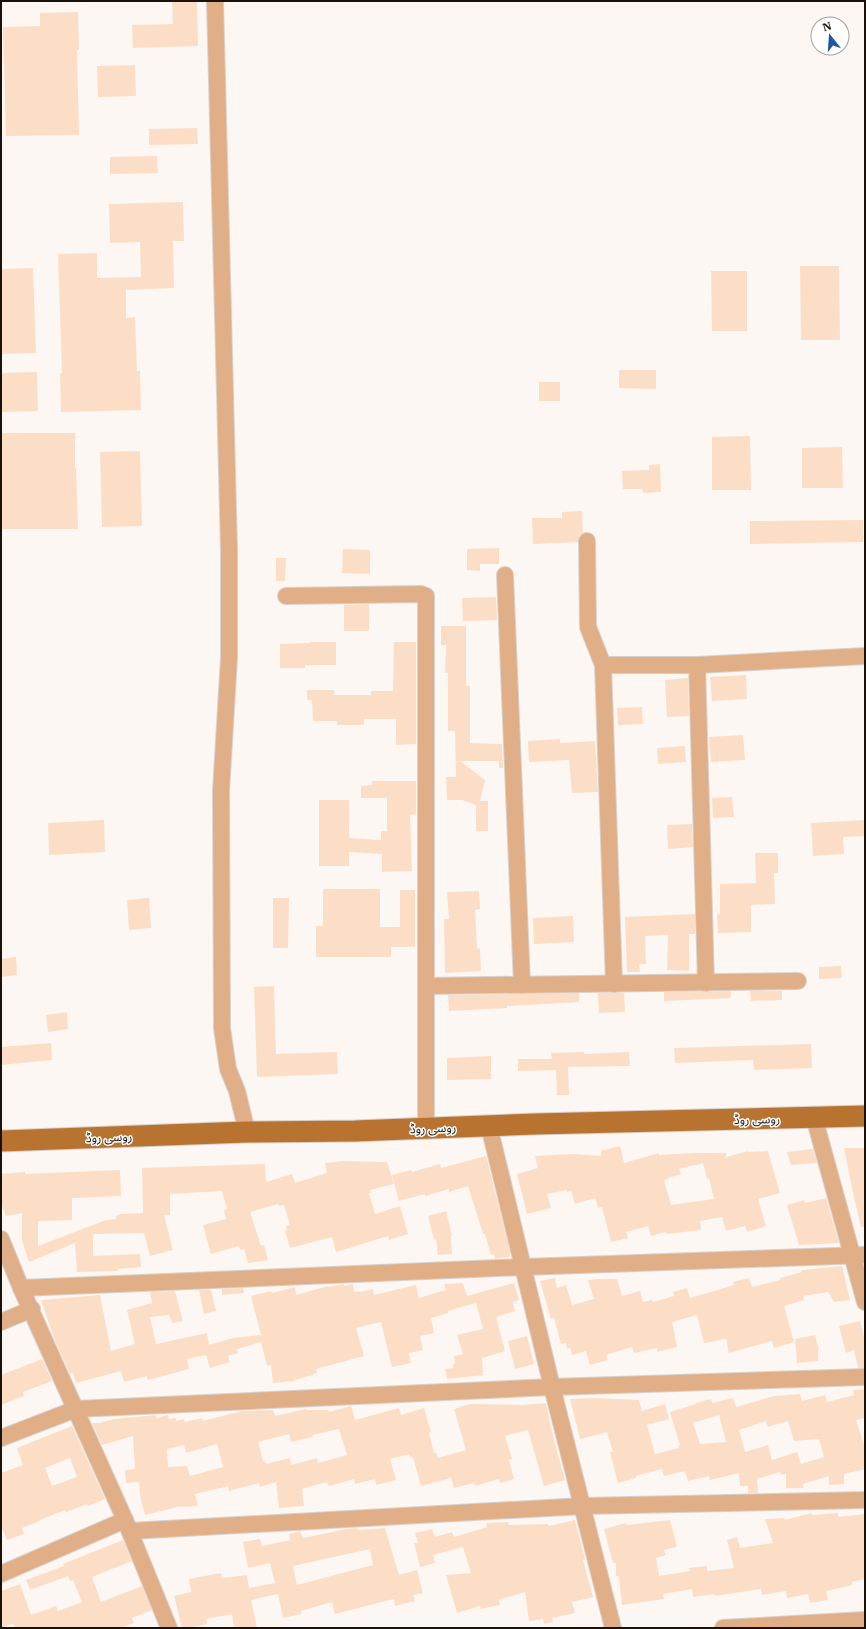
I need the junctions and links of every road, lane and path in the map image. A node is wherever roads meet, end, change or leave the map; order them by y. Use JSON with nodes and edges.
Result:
{"nodes":[{"id":1,"x":215,"y":1,"type":"edge"},
{"id":2,"x":587,"y":541,"type":"dead end"},
{"id":3,"x":505,"y":575,"type":"dead end"},
{"id":4,"x":286,"y":596,"type":"dead end"},
{"id":5,"x":865,"y":656,"type":"edge"},
{"id":6,"x":697,"y":665,"type":"junction"},
{"id":7,"x":603,"y":666,"type":"junction"},
{"id":8,"x":798,"y":981,"type":"dead end"},
{"id":9,"x":706,"y":983,"type":"junction"},
{"id":10,"x":614,"y":984,"type":"junction"},
{"id":11,"x":522,"y":985,"type":"junction"},
{"id":12,"x":426,"y":986,"type":"junction"},
{"id":13,"x":865,"y":1116,"type":"edge"},
{"id":14,"x":814,"y":1117,"type":"junction"},
{"id":15,"x":489,"y":1126,"type":"junction"},
{"id":16,"x":426,"y":1128,"type":"junction"},
{"id":17,"x":247,"y":1132,"type":"junction"},
{"id":18,"x":1,"y":1141,"type":"edge"},
{"id":19,"x":2,"y":1246,"type":"edge"},
{"id":20,"x":859,"y":1256,"type":"edge"},
{"id":21,"x":524,"y":1267,"type":"junction"},
{"id":22,"x":21,"y":1288,"type":"junction"},
{"id":23,"x":865,"y":1302,"type":"edge"},
{"id":24,"x":32,"y":1309,"type":"junction"},
{"id":25,"x":1,"y":1322,"type":"edge"},
{"id":26,"x":865,"y":1377,"type":"edge"},
{"id":27,"x":552,"y":1387,"type":"junction"},
{"id":28,"x":76,"y":1410,"type":"junction"},
{"id":29,"x":1,"y":1438,"type":"edge"},
{"id":30,"x":865,"y":1500,"type":"edge"},
{"id":31,"x":583,"y":1506,"type":"junction"},
{"id":32,"x":128,"y":1525,"type":"junction"},
{"id":33,"x":1,"y":1574,"type":"edge"},
{"id":34,"x":865,"y":1620,"type":"edge"},
{"id":35,"x":169,"y":1628,"type":"edge"},
{"id":36,"x":613,"y":1628,"type":"edge"},
{"id":37,"x":723,"y":1628,"type":"edge"}],
"edges":[{"from":1,"to":17,"type":"street"},
{"from":2,"to":7,"type":"street"},
{"from":3,"to":11,"type":"street"},
{"from":4,"to":12,"type":"street"},
{"from":5,"to":6,"type":"street"},
{"from":6,"to":7,"type":"street"},
{"from":6,"to":9,"type":"street"},
{"from":7,"to":10,"type":"street"},
{"from":8,"to":9,"type":"street"},
{"from":9,"to":10,"type":"street"},
{"from":10,"to":11,"type":"street"},
{"from":11,"to":12,"type":"street"},
{"from":12,"to":16,"type":"street"},
{"from":13,"to":14,"type":"main road","name":"روسی روڈ"},
{"from":14,"to":15,"type":"main road","name":"روسی روڈ"},
{"from":14,"to":20,"type":"street"},
{"from":15,"to":16,"type":"main road","name":"روسی روڈ"},
{"from":15,"to":21,"type":"street"},
{"from":16,"to":17,"type":"main road","name":"روسی روڈ"},
{"from":17,"to":18,"type":"main road","name":"روسی روڈ"},
{"from":19,"to":22,"type":"street"},
{"from":20,"to":21,"type":"street"},
{"from":20,"to":23,"type":"street"},
{"from":21,"to":22,"type":"street"},
{"from":21,"to":27,"type":"street"},
{"from":22,"to":24,"type":"street"},
{"from":24,"to":25,"type":"street"},
{"from":24,"to":28,"type":"street"},
{"from":26,"to":27,"type":"street"},
{"from":27,"to":28,"type":"street"},
{"from":27,"to":31,"type":"street"},
{"from":28,"to":29,"type":"street"},
{"from":28,"to":32,"type":"street"},
{"from":30,"to":31,"type":"street"},
{"from":31,"to":32,"type":"street"},
{"from":31,"to":36,"type":"street"},
{"from":32,"to":33,"type":"street"},
{"from":32,"to":35,"type":"street"},
{"from":34,"to":37,"type":"street"}]}
